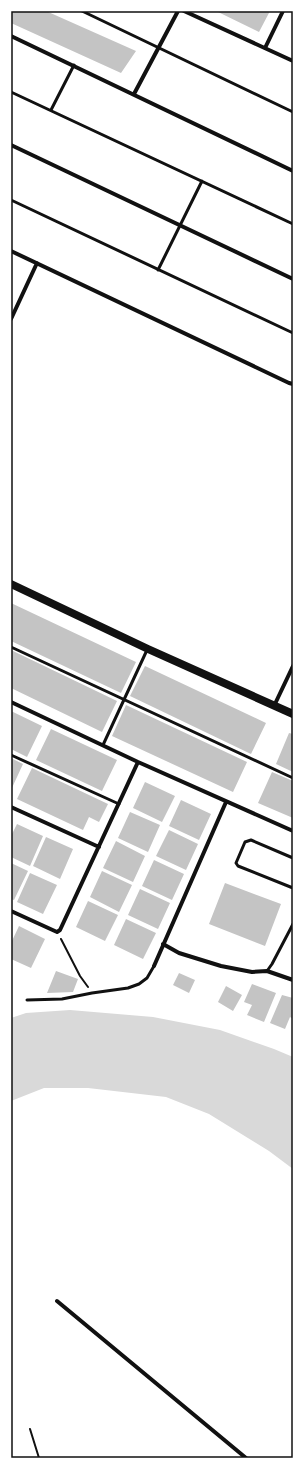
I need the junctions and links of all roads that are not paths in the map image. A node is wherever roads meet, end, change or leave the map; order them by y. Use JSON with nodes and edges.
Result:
{"nodes":[{"id":1,"x":82,"y":11,"type":"edge"},
{"id":2,"x":178,"y":11,"type":"edge"},
{"id":3,"x":184,"y":11,"type":"edge"},
{"id":4,"x":283,"y":11,"type":"edge"},
{"id":5,"x":11,"y":36,"type":"edge"},
{"id":6,"x":158,"y":47,"type":"junction"},
{"id":7,"x":266,"y":48,"type":"junction"},
{"id":8,"x":293,"y":61,"type":"edge"},
{"id":9,"x":74,"y":66,"type":"junction"},
{"id":10,"x":11,"y":92,"type":"edge"},
{"id":11,"x":134,"y":94,"type":"junction"},
{"id":12,"x":51,"y":110,"type":"junction"},
{"id":13,"x":293,"y":112,"type":"edge"},
{"id":14,"x":11,"y":145,"type":"edge"},
{"id":15,"x":293,"y":171,"type":"edge"},
{"id":16,"x":202,"y":181,"type":"junction"},
{"id":17,"x":11,"y":200,"type":"edge"},
{"id":18,"x":293,"y":224,"type":"edge"},
{"id":19,"x":179,"y":225,"type":"junction"},
{"id":20,"x":11,"y":251,"type":"edge"},
{"id":21,"x":37,"y":263,"type":"junction"},
{"id":22,"x":158,"y":270,"type":"junction"},
{"id":23,"x":293,"y":279,"type":"edge"},
{"id":24,"x":13,"y":309,"type":"edge"},
{"id":25,"x":11,"y":319,"type":"edge"},
{"id":26,"x":293,"y":333,"type":"edge"},
{"id":27,"x":291,"y":384,"type":"edge"},
{"id":28,"x":11,"y":584,"type":"edge"},
{"id":29,"x":11,"y":646,"type":"edge"},
{"id":30,"x":148,"y":649,"type":"junction"},
{"id":31,"x":293,"y":666,"type":"edge"},
{"id":32,"x":124,"y":700,"type":"junction"},
{"id":33,"x":11,"y":702,"type":"edge"},
{"id":34,"x":274,"y":706,"type":"junction"},
{"id":35,"x":293,"y":714,"type":"edge"},
{"id":36,"x":103,"y":744,"type":"junction"},
{"id":37,"x":11,"y":755,"type":"edge"},
{"id":38,"x":138,"y":762,"type":"junction"},
{"id":39,"x":293,"y":778,"type":"edge"},
{"id":40,"x":226,"y":802,"type":"junction"},
{"id":41,"x":119,"y":804,"type":"junction"},
{"id":42,"x":11,"y":807,"type":"edge"},
{"id":43,"x":293,"y":831,"type":"edge"},
{"id":44,"x":99,"y":847,"type":"junction"},
{"id":45,"x":293,"y":858,"type":"edge"},
{"id":46,"x":293,"y":888,"type":"edge"},
{"id":47,"x":11,"y":911,"type":"edge"},
{"id":48,"x":293,"y":924,"type":"edge"},
{"id":49,"x":162,"y":944,"type":"junction"},
{"id":50,"x":154,"y":966,"type":"joint"},
{"id":51,"x":267,"y":971,"type":"junction"},
{"id":52,"x":293,"y":980,"type":"edge"},
{"id":53,"x":27,"y":1000,"type":"dead end"},
{"id":54,"x":57,"y":1302,"type":"dead end"},
{"id":55,"x":246,"y":1458,"type":"edge"}],
"edges":[{"from":1,"to":6,"type":"lane"},
{"from":2,"to":6,"type":"street"},
{"from":3,"to":7,"type":"street"},
{"from":4,"to":7,"type":"street"},
{"from":5,"to":9,"type":"street"},
{"from":6,"to":11,"type":"street"},
{"from":6,"to":13,"type":"lane"},
{"from":7,"to":8,"type":"street"},
{"from":9,"to":11,"type":"street"},
{"from":9,"to":12,"type":"lane"},
{"from":10,"to":12,"type":"lane"},
{"from":11,"to":15,"type":"street"},
{"from":12,"to":16,"type":"lane"},
{"from":14,"to":19,"type":"street"},
{"from":16,"to":18,"type":"lane"},
{"from":16,"to":19,"type":"lane"},
{"from":17,"to":22,"type":"lane"},
{"from":19,"to":22,"type":"lane"},
{"from":19,"to":23,"type":"street"},
{"from":20,"to":21,"type":"street"},
{"from":21,"to":24,"type":"street"},
{"from":21,"to":27,"type":"street"},
{"from":22,"to":26,"type":"lane"},
{"from":24,"to":25,"type":"street"},
{"from":28,"to":30,"type":"main road"},
{"from":29,"to":32,"type":"lane"},
{"from":30,"to":32,"type":"lane"},
{"from":30,"to":34,"type":"main road"},
{"from":31,"to":34,"type":"street"},
{"from":32,"to":36,"type":"lane"},
{"from":32,"to":39,"type":"lane"},
{"from":33,"to":36,"type":"street"},
{"from":34,"to":35,"type":"main road"},
{"from":36,"to":38,"type":"street"},
{"from":37,"to":41,"type":"lane"},
{"from":38,"to":40,"type":"street"},
{"from":38,"to":41,"type":"street"},
{"from":40,"to":43,"type":"street"},
{"from":40,"to":49,"type":"street"},
{"from":41,"to":44,"type":"street"},
{"from":42,"to":44,"type":"street"},
{"from":44,"to":47,"type":"street"},
{"from":45,"to":46,"type":"lane"},
{"from":48,"to":51,"type":"lane"},
{"from":49,"to":50,"type":"street"},
{"from":49,"to":51,"type":"street"},
{"from":50,"to":53,"type":"lane"},
{"from":51,"to":52,"type":"street"},
{"from":54,"to":55,"type":"street"}]}
